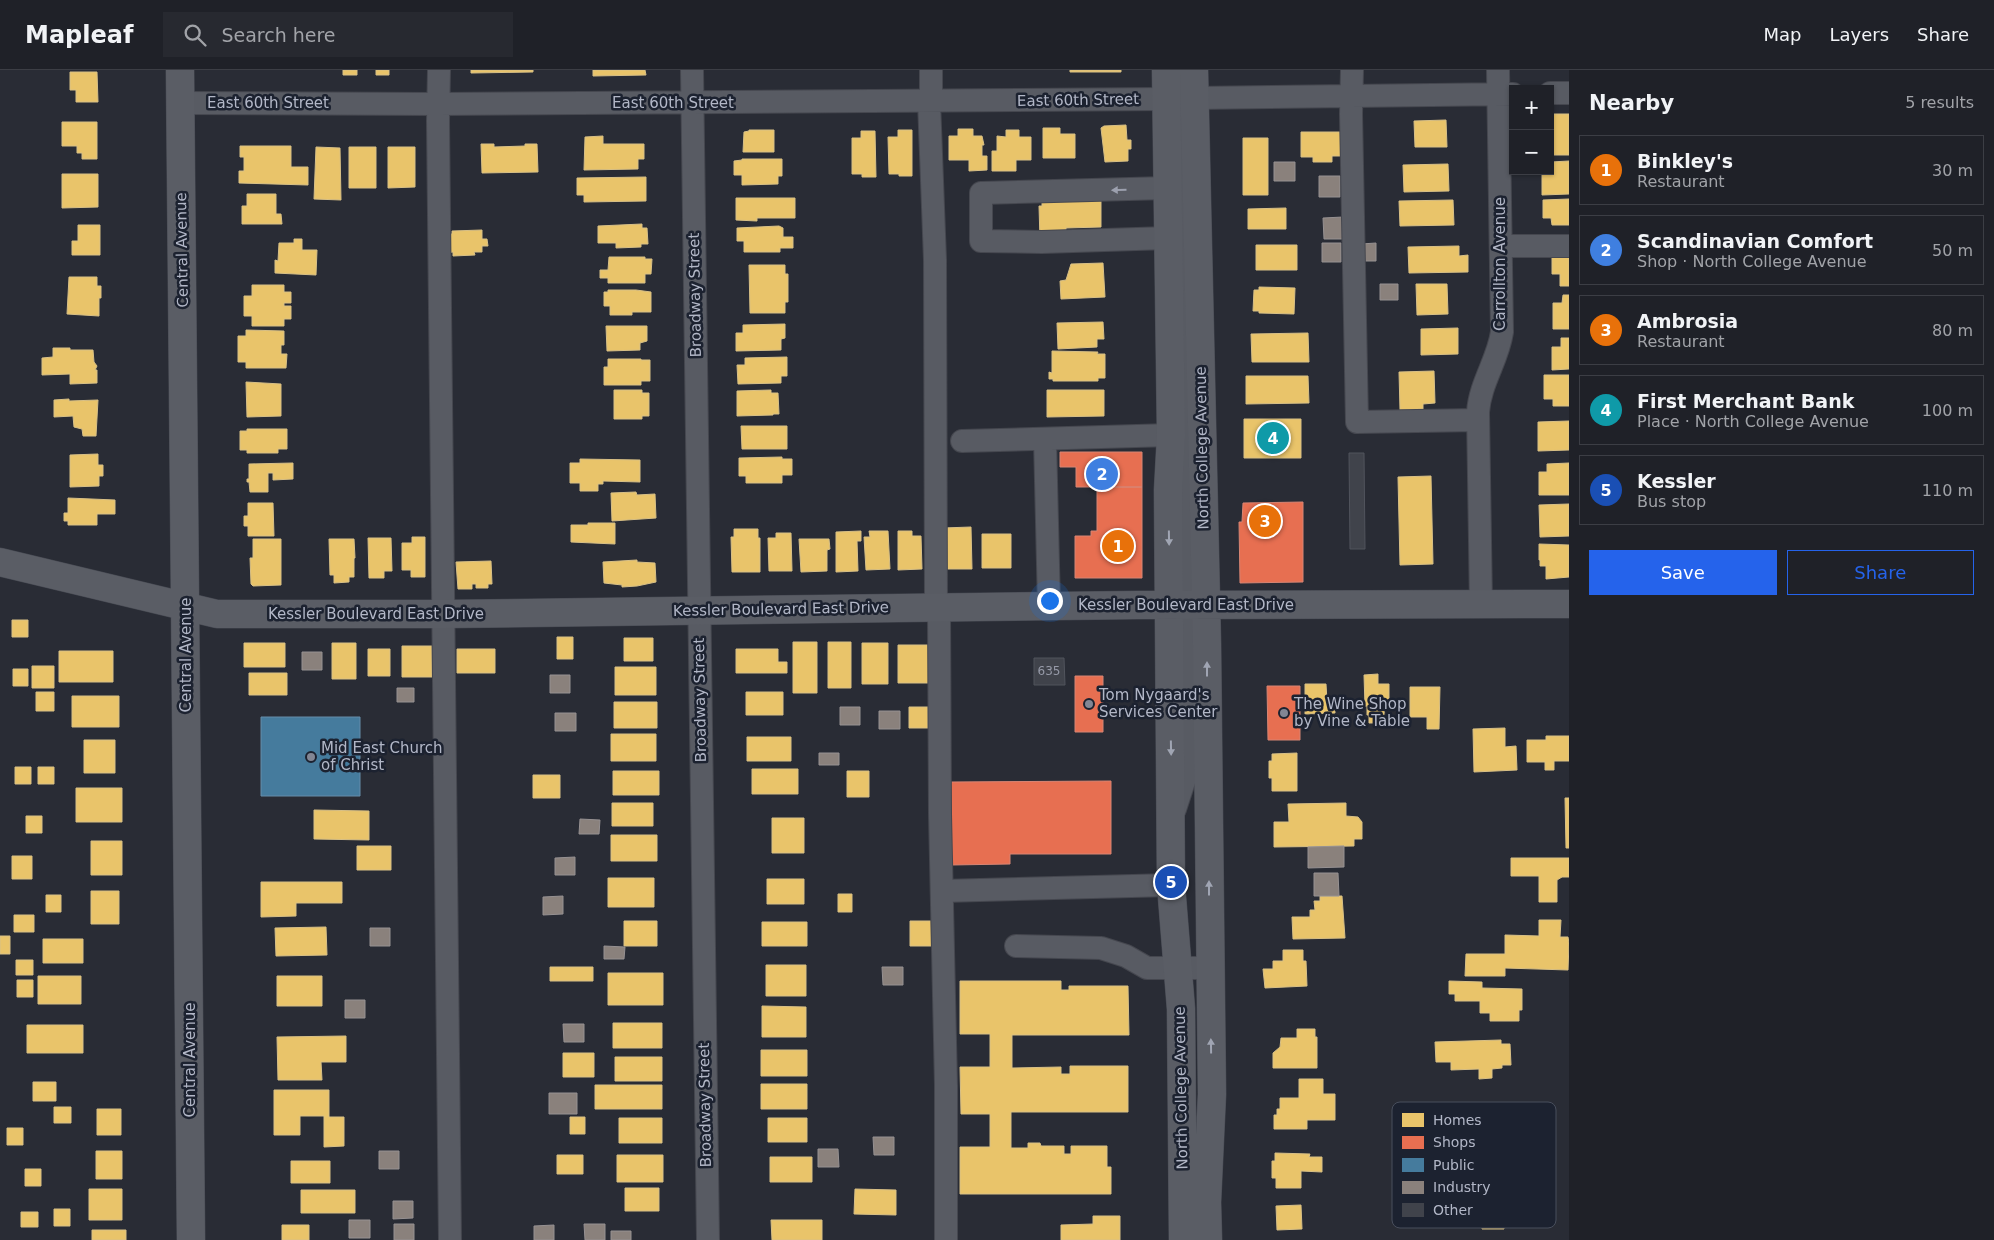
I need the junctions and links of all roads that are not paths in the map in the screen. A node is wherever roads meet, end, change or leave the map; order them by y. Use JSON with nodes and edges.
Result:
{"nodes":[{"id":1,"x":180,"y":70,"type":"edge"},
{"id":2,"x":439,"y":70,"type":"edge"},
{"id":3,"x":692,"y":70,"type":"edge"},
{"id":4,"x":931,"y":70,"type":"edge"},
{"id":5,"x":1166,"y":70,"type":"edge"},
{"id":6,"x":1180,"y":70,"type":"edge"},
{"id":7,"x":1194,"y":70,"type":"edge"},
{"id":8,"x":1352,"y":70,"type":"edge"},
{"id":9,"x":1498,"y":70,"type":"edge"},
{"id":10,"x":1554,"y":93,"type":"edge"},
{"id":11,"x":1569,"y":93,"type":"edge"},
{"id":12,"x":1506,"y":94,"type":"edge"},
{"id":13,"x":1352,"y":95,"type":"junction"},
{"id":14,"x":1195,"y":98,"type":"junction"},
{"id":15,"x":1166,"y":99,"type":"junction"},
{"id":16,"x":930,"y":101,"type":"junction"},
{"id":17,"x":181,"y":103,"type":"junction"},
{"id":18,"x":692,"y":103,"type":"junction"},
{"id":19,"x":438,"y":112,"type":"junction"},
{"id":20,"x":1167,"y":188,"type":"junction"},
{"id":21,"x":1168,"y":238,"type":"junction"},
{"id":22,"x":1501,"y":246,"type":"junction"},
{"id":23,"x":1569,"y":246,"type":"edge"},
{"id":24,"x":1477,"y":420,"type":"junction"},
{"id":25,"x":1171,"y":435,"type":"junction"},
{"id":26,"x":1045,"y":439,"type":"junction"},
{"id":27,"x":962,"y":441,"type":"dead end"},
{"id":28,"x":0,"y":562,"type":"edge"},
{"id":29,"x":1569,"y":604,"type":"edge"},
{"id":30,"x":1188,"y":605,"type":"junction"},
{"id":31,"x":1481,"y":605,"type":"junction"},
{"id":32,"x":1049,"y":606,"type":"junction"},
{"id":33,"x":186,"y":607,"type":"junction"},
{"id":34,"x":938,"y":607,"type":"junction"},
{"id":35,"x":699,"y":610,"type":"junction"},
{"id":36,"x":443,"y":614,"type":"junction"},
{"id":37,"x":1189,"y":766,"type":"junction"},
{"id":38,"x":1171,"y":824,"type":"junction"},
{"id":39,"x":1209,"y":825,"type":"junction"},
{"id":40,"x":1171,"y":885,"type":"junction"},
{"id":41,"x":942,"y":891,"type":"junction"},
{"id":42,"x":1016,"y":946,"type":"dead end"},
{"id":43,"x":1193,"y":969,"type":"junction"},
{"id":44,"x":192,"y":1240,"type":"edge"},
{"id":45,"x":450,"y":1240,"type":"edge"},
{"id":46,"x":708,"y":1240,"type":"edge"},
{"id":47,"x":946,"y":1240,"type":"edge"},
{"id":48,"x":1183,"y":1240,"type":"edge"},
{"id":49,"x":1196,"y":1240,"type":"edge"},
{"id":50,"x":1208,"y":1240,"type":"edge"}],
"edges":[{"from":1,"to":17,"type":"main road","name":"Central Avenue"},
{"from":2,"to":19,"type":"street"},
{"from":3,"to":18,"type":"street","name":"Broadway Street"},
{"from":4,"to":16,"type":"street"},
{"from":5,"to":15,"type":"main road","name":"North College Avenue"},
{"from":6,"to":30,"type":"street","name":"North College Avenue"},
{"from":7,"to":14,"type":"main road","name":"North College Avenue"},
{"from":8,"to":13,"type":"street"},
{"from":9,"to":12,"type":"street","name":"Carrollton Avenue"},
{"from":10,"to":11,"type":"street"},
{"from":12,"to":13,"type":"street"},
{"from":12,"to":22,"type":"street","name":"Carrollton Avenue"},
{"from":13,"to":14,"type":"street"},
{"from":13,"to":24,"type":"street"},
{"from":14,"to":30,"type":"main road","name":"North College Avenue"},
{"from":15,"to":16,"type":"street","name":"East 60th Street"},
{"from":15,"to":20,"type":"main road","name":"North College Avenue"},
{"from":16,"to":18,"type":"street","name":"East 60th Street"},
{"from":16,"to":34,"type":"street"},
{"from":17,"to":19,"type":"street","name":"East 60th Street"},
{"from":17,"to":33,"type":"main road","name":"Central Avenue"},
{"from":18,"to":19,"type":"street","name":"East 60th Street"},
{"from":18,"to":35,"type":"street","name":"Broadway Street"},
{"from":19,"to":36,"type":"street"},
{"from":20,"to":21,"type":"main road","name":"North College Avenue"},
{"from":20,"to":21,"type":"street","one_way":true},
{"from":21,"to":25,"type":"main road","name":"North College Avenue"},
{"from":22,"to":23,"type":"street"},
{"from":22,"to":24,"type":"street","name":"Carrollton Avenue"},
{"from":24,"to":31,"type":"street","name":"Carrollton Avenue"},
{"from":25,"to":26,"type":"street"},
{"from":25,"to":30,"type":"main road","name":"North College Avenue","one_way":true},
{"from":26,"to":27,"type":"street"},
{"from":26,"to":32,"type":"street"},
{"from":28,"to":33,"type":"main road","name":"Kessler Boulevard East Drive"},
{"from":29,"to":31,"type":"main road","name":"Kessler Boulevard East Drive"},
{"from":30,"to":31,"type":"main road","name":"Kessler Boulevard East Drive"},
{"from":30,"to":32,"type":"main road","name":"Kessler Boulevard East Drive"},
{"from":30,"to":37,"type":"street","name":"North College Avenue"},
{"from":30,"to":38,"type":"main road","name":"North College Avenue","one_way":true},
{"from":39,"to":30,"type":"main road","name":"North College Avenue","one_way":true},
{"from":32,"to":34,"type":"main road","name":"Kessler Boulevard East Drive"},
{"from":33,"to":36,"type":"main road","name":"Kessler Boulevard East Drive"},
{"from":33,"to":44,"type":"main road","name":"Central Avenue"},
{"from":34,"to":35,"type":"main road","name":"Kessler Boulevard East Drive"},
{"from":34,"to":41,"type":"street"},
{"from":35,"to":36,"type":"main road","name":"Kessler Boulevard East Drive"},
{"from":35,"to":46,"type":"street","name":"Broadway Street"},
{"from":36,"to":45,"type":"street"},
{"from":37,"to":38,"type":"street","name":"North College Avenue"},
{"from":37,"to":39,"type":"street","name":"North College Avenue"},
{"from":38,"to":40,"type":"main road","name":"North College Avenue"},
{"from":43,"to":39,"type":"main road","name":"North College Avenue","one_way":true},
{"from":40,"to":41,"type":"street"},
{"from":40,"to":43,"type":"main road","name":"North College Avenue"},
{"from":41,"to":47,"type":"street"},
{"from":42,"to":43,"type":"street"},
{"from":43,"to":48,"type":"main road","name":"North College Avenue"},
{"from":43,"to":49,"type":"street","name":"North College Avenue"},
{"from":50,"to":43,"type":"main road","name":"North College Avenue","one_way":true}]}
